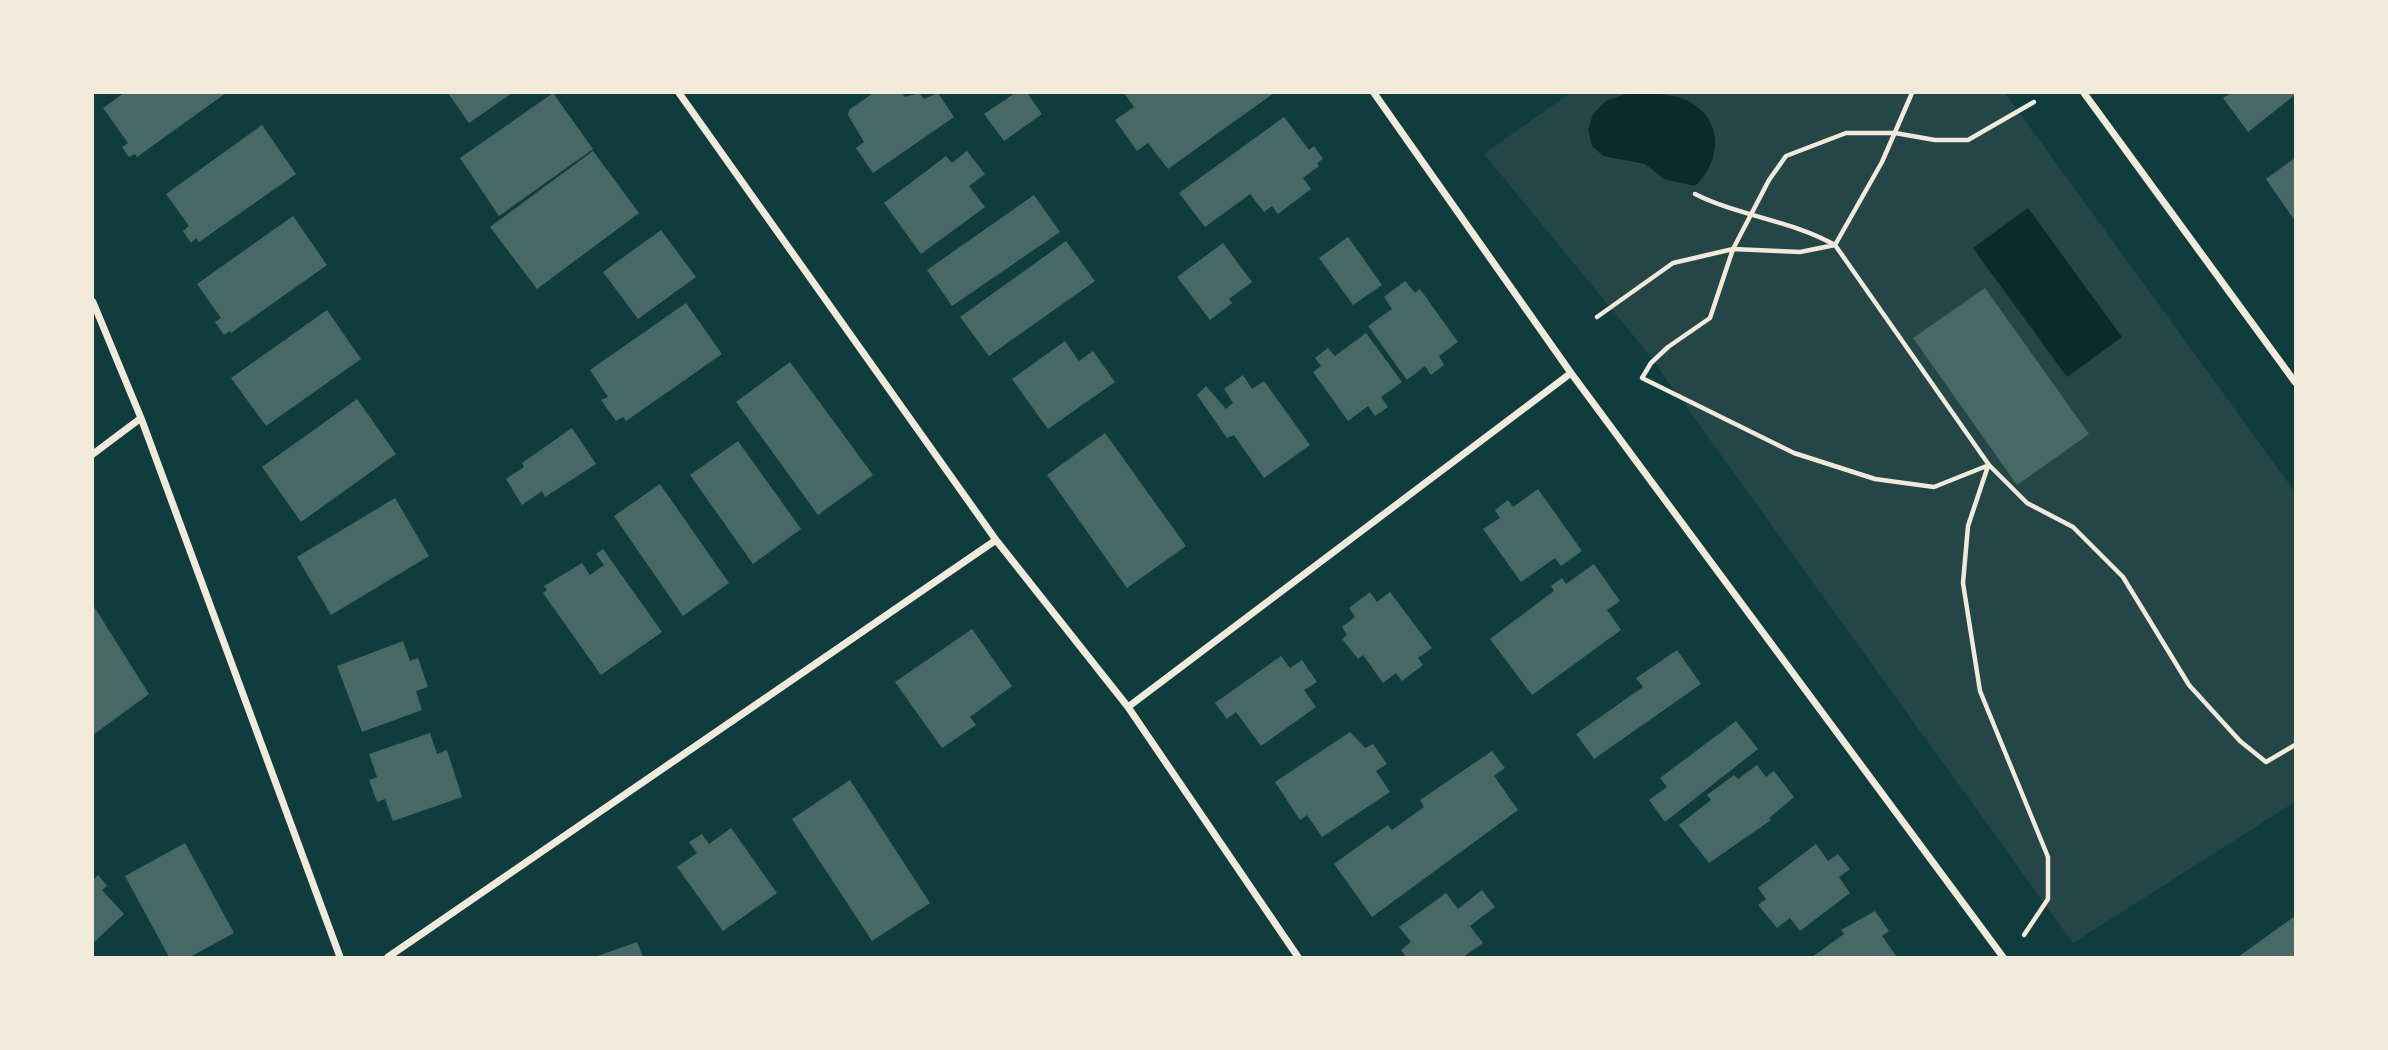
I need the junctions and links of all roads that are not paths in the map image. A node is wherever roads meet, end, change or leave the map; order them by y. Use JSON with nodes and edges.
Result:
{"nodes":[{"id":1,"x":679,"y":93,"type":"edge"},
{"id":2,"x":1374,"y":93,"type":"edge"},
{"id":3,"x":2084,"y":93,"type":"edge"},
{"id":4,"x":93,"y":302,"type":"edge"},
{"id":5,"x":1571,"y":373,"type":"junction"},
{"id":6,"x":2295,"y":382,"type":"edge"},
{"id":7,"x":141,"y":418,"type":"junction"},
{"id":8,"x":93,"y":454,"type":"edge"},
{"id":9,"x":996,"y":540,"type":"junction"},
{"id":10,"x":1128,"y":708,"type":"junction"},
{"id":11,"x":340,"y":957,"type":"edge"},
{"id":12,"x":388,"y":957,"type":"edge"},
{"id":13,"x":1298,"y":957,"type":"edge"},
{"id":14,"x":2003,"y":957,"type":"edge"}],
"edges":[{"from":1,"to":9,"type":"street"},
{"from":2,"to":5,"type":"street"},
{"from":3,"to":6,"type":"street"},
{"from":4,"to":7,"type":"street"},
{"from":5,"to":10,"type":"street"},
{"from":5,"to":14,"type":"street"},
{"from":7,"to":8,"type":"street"},
{"from":7,"to":11,"type":"street"},
{"from":9,"to":10,"type":"street"},
{"from":9,"to":12,"type":"street"},
{"from":10,"to":13,"type":"street"}]}
